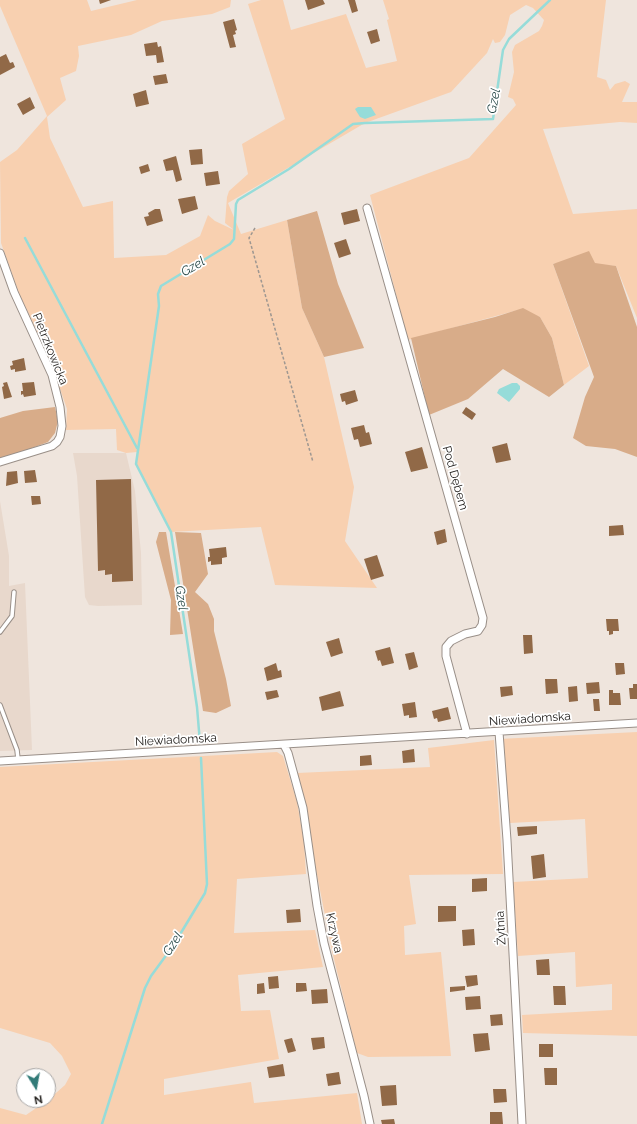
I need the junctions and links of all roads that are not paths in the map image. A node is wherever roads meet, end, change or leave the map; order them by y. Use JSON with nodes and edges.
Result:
{"nodes":[{"id":1,"x":367,"y":208,"type":"dead end"},
{"id":2,"x":0,"y":253,"type":"edge"},
{"id":3,"x":0,"y":462,"type":"edge"},
{"id":4,"x":14,"y":592,"type":"dead end"},
{"id":5,"x":0,"y":632,"type":"edge"},
{"id":6,"x":0,"y":705,"type":"edge"},
{"id":7,"x":637,"y":723,"type":"edge"},
{"id":8,"x":499,"y":732,"type":"junction"},
{"id":9,"x":467,"y":734,"type":"junction"},
{"id":10,"x":284,"y":745,"type":"junction"},
{"id":11,"x":18,"y":760,"type":"junction"},
{"id":12,"x":0,"y":761,"type":"edge"},
{"id":13,"x":370,"y":1124,"type":"edge"},
{"id":14,"x":522,"y":1124,"type":"edge"}],
"edges":[{"from":1,"to":9,"type":"street","name":"Pod Dębem"},
{"from":2,"to":3,"type":"street","name":"Pietrzkowicka"},
{"from":4,"to":5,"type":"lane"},
{"from":6,"to":11,"type":"lane"},
{"from":7,"to":8,"type":"street","name":"Niewiadomska"},
{"from":8,"to":9,"type":"street","name":"Niewiadomska"},
{"from":8,"to":14,"type":"street","name":"Żytnia"},
{"from":9,"to":10,"type":"street","name":"Niewiadomska"},
{"from":10,"to":11,"type":"street","name":"Niewiadomska"},
{"from":10,"to":13,"type":"street","name":"Krzywa"},
{"from":11,"to":12,"type":"street","name":"Niewiadomska"}]}
